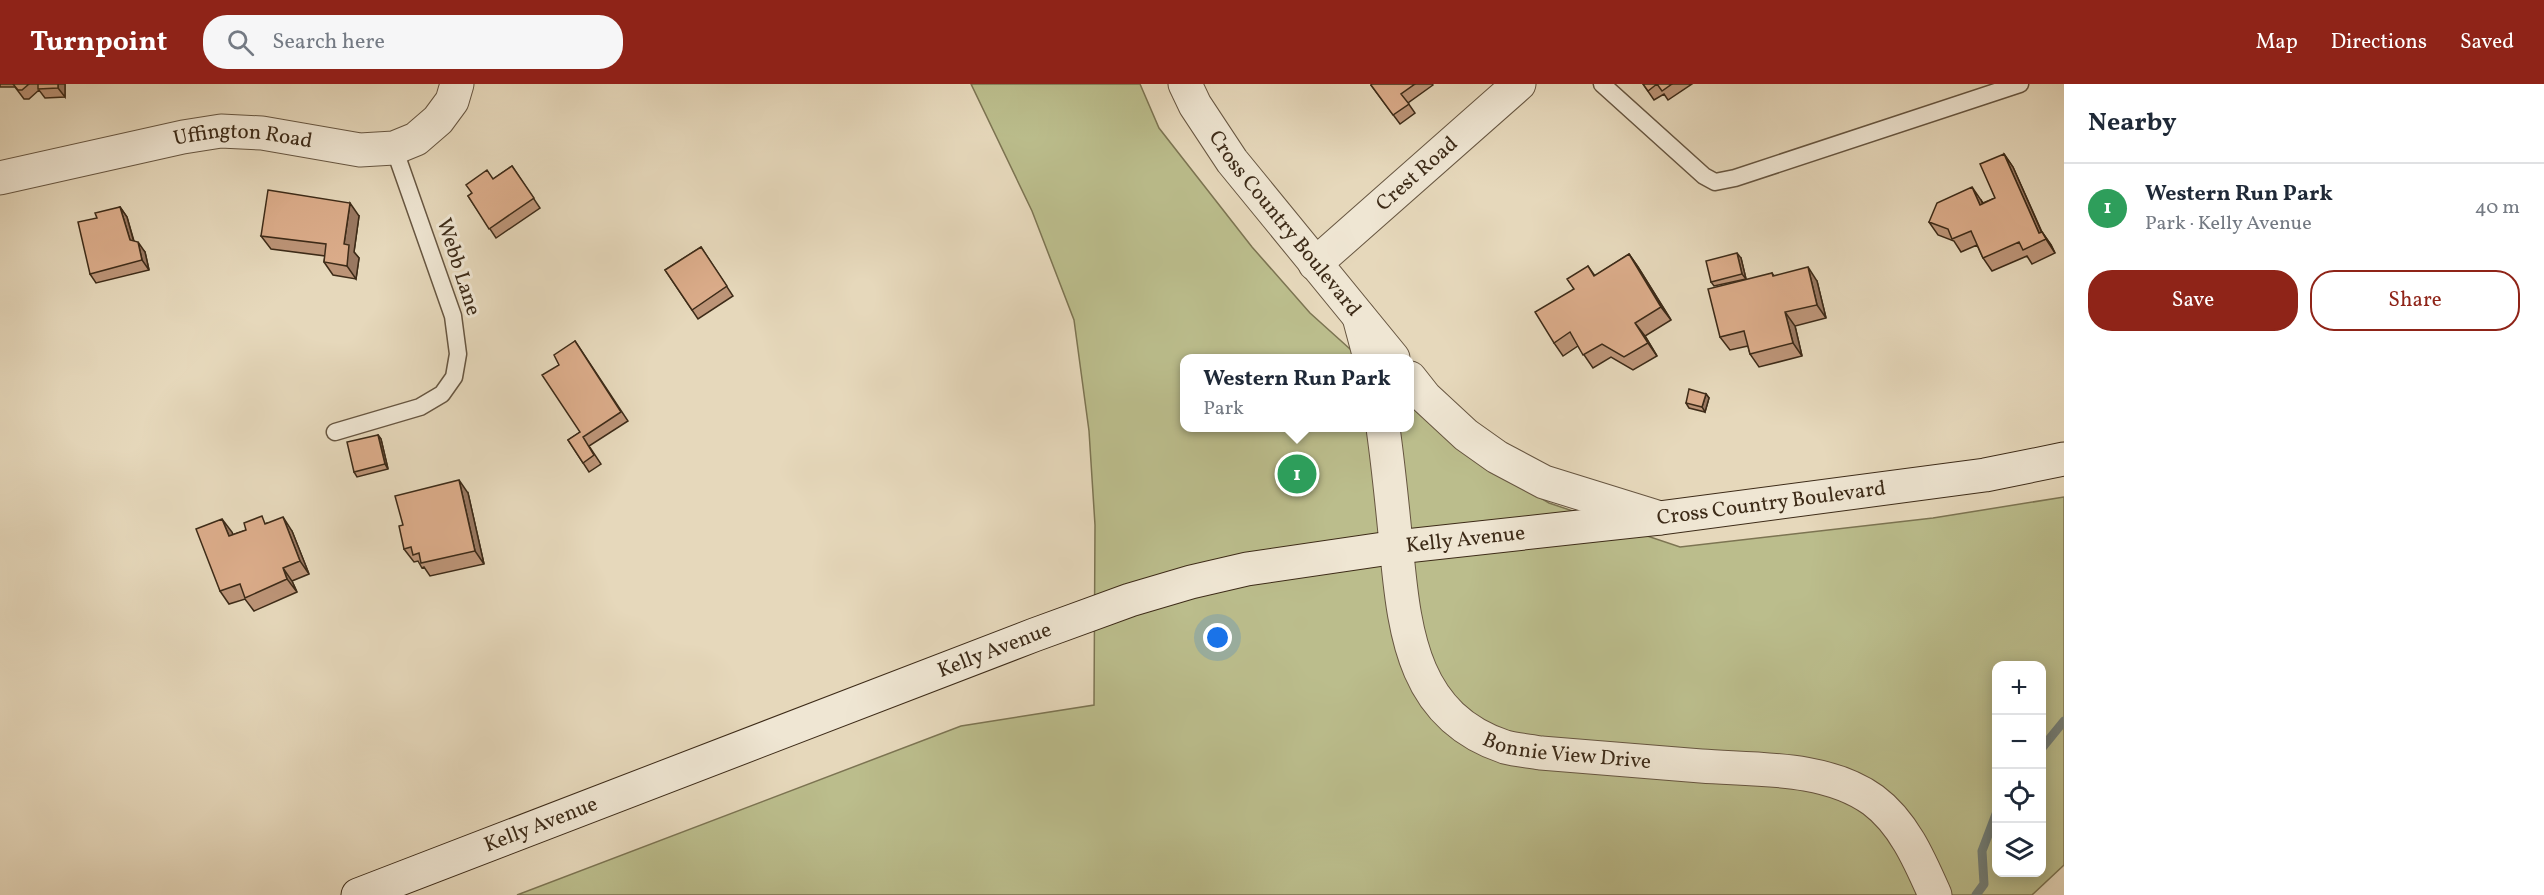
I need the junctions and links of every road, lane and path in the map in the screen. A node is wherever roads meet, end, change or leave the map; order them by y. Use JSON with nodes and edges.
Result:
{"nodes":[{"id":1,"x":457,"y":84,"type":"edge"},
{"id":2,"x":1185,"y":84,"type":"edge"},
{"id":3,"x":1519,"y":84,"type":"edge"},
{"id":4,"x":1602,"y":84,"type":"edge"},
{"id":5,"x":2020,"y":84,"type":"edge"},
{"id":6,"x":394,"y":148,"type":"junction"},
{"id":7,"x":0,"y":178,"type":"edge"},
{"id":8,"x":1316,"y":264,"type":"junction"},
{"id":9,"x":1359,"y":317,"type":"junction"},
{"id":10,"x":1369,"y":354,"type":"edge"},
{"id":11,"x":1390,"y":354,"type":"edge"},
{"id":12,"x":1414,"y":383,"type":"edge"},
{"id":13,"x":335,"y":432,"type":"dead end"},
{"id":14,"x":1383,"y":432,"type":"edge"},
{"id":15,"x":2064,"y":459,"type":"edge"},
{"id":16,"x":1660,"y":518,"type":"junction"},
{"id":17,"x":1397,"y":548,"type":"junction"},
{"id":18,"x":358,"y":895,"type":"edge"},
{"id":19,"x":1935,"y":895,"type":"edge"}],
"edges":[{"from":1,"to":6,"type":"street","name":"Uffington Road"},
{"from":2,"to":8,"type":"street","name":"Cross Country Boulevard"},
{"from":3,"to":8,"type":"street","name":"Crest Road"},
{"from":4,"to":5,"type":"lane"},
{"from":6,"to":7,"type":"street","name":"Uffington Road"},
{"from":6,"to":13,"type":"lane","name":"Webb Lane"},
{"from":8,"to":9,"type":"street","name":"Cross Country Boulevard"},
{"from":9,"to":10,"type":"street"},
{"from":9,"to":11,"type":"street","name":"Cross Country Boulevard"},
{"from":12,"to":16,"type":"street","name":"Cross Country Boulevard"},
{"from":14,"to":17,"type":"street","name":"Bonnie View Drive"},
{"from":15,"to":16,"type":"street","name":"Cross Country Boulevard"},
{"from":16,"to":17,"type":"street","name":"Kelly Avenue"},
{"from":17,"to":18,"type":"street","name":"Kelly Avenue"},
{"from":17,"to":19,"type":"street","name":"Bonnie View Drive"}]}
